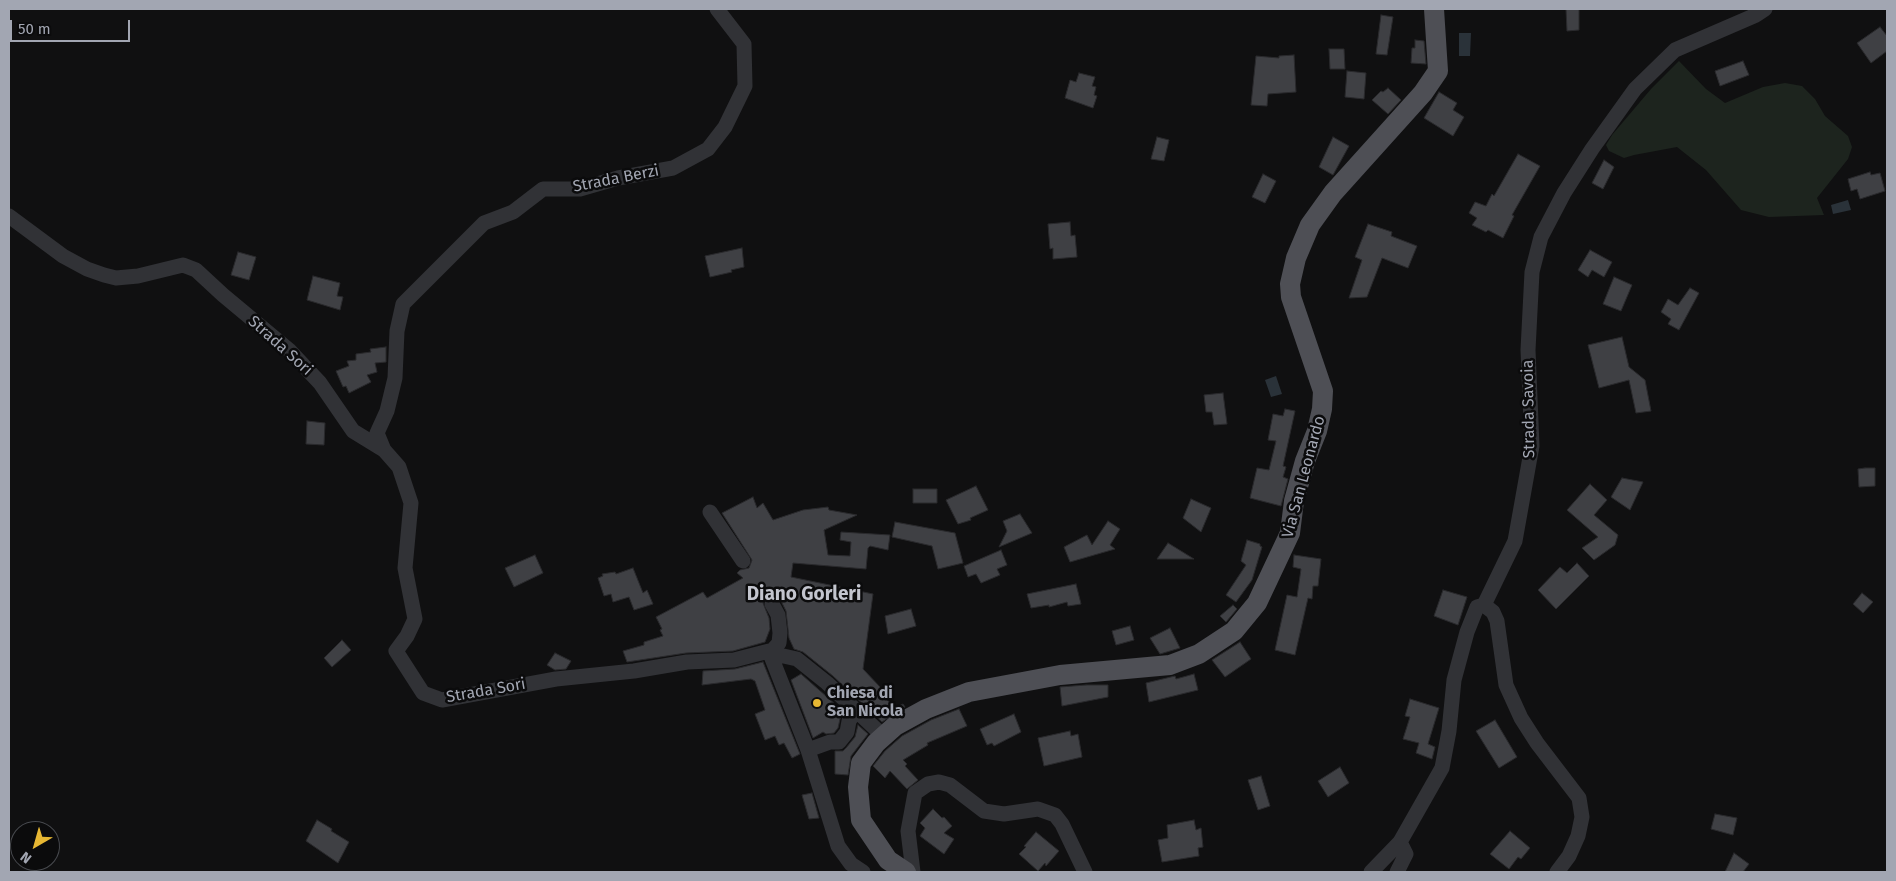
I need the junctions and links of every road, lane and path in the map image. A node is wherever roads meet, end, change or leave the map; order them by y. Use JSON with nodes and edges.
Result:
{"nodes":[{"id":1,"x":717,"y":9,"type":"edge"},
{"id":2,"x":1434,"y":9,"type":"edge"},
{"id":3,"x":1765,"y":9,"type":"edge"},
{"id":4,"x":9,"y":216,"type":"edge"},
{"id":5,"x":384,"y":450,"type":"junction"},
{"id":6,"x":710,"y":512,"type":"dead end"},
{"id":7,"x":743,"y":561,"type":"dead end"},
{"id":8,"x":772,"y":604,"type":"dead end"},
{"id":9,"x":1484,"y":605,"type":"junction"},
{"id":10,"x":770,"y":652,"type":"junction"},
{"id":11,"x":856,"y":710,"type":"junction"},
{"id":12,"x":876,"y":743,"type":"junction"},
{"id":13,"x":808,"y":750,"type":"junction"},
{"id":14,"x":1400,"y":842,"type":"junction"},
{"id":15,"x":863,"y":872,"type":"edge"},
{"id":16,"x":906,"y":872,"type":"edge"},
{"id":17,"x":913,"y":872,"type":"edge"},
{"id":18,"x":1084,"y":872,"type":"edge"},
{"id":19,"x":1371,"y":872,"type":"edge"},
{"id":20,"x":1397,"y":872,"type":"edge"},
{"id":21,"x":1558,"y":872,"type":"edge"}],
"edges":[{"from":1,"to":5,"type":"street","name":"Strada Berzi"},
{"from":2,"to":12,"type":"main road","name":"Via San Leonardo"},
{"from":3,"to":9,"type":"street","name":"Strada Savoia"},
{"from":4,"to":5,"type":"street","name":"Strada Sori"},
{"from":5,"to":10,"type":"street","name":"Strada Sori"},
{"from":6,"to":7,"type":"street"},
{"from":8,"to":10,"type":"street"},
{"from":9,"to":14,"type":"street","name":"Strada Savoia"},
{"from":9,"to":21,"type":"street"},
{"from":10,"to":11,"type":"street"},
{"from":10,"to":13,"type":"street"},
{"from":11,"to":12,"type":"street"},
{"from":11,"to":13,"type":"street"},
{"from":12,"to":16,"type":"main road","name":"Via San Leonardo"},
{"from":13,"to":15,"type":"street"},
{"from":14,"to":19,"type":"street","name":"Strada Savoia"},
{"from":14,"to":20,"type":"street"},
{"from":17,"to":18,"type":"street"}]}
